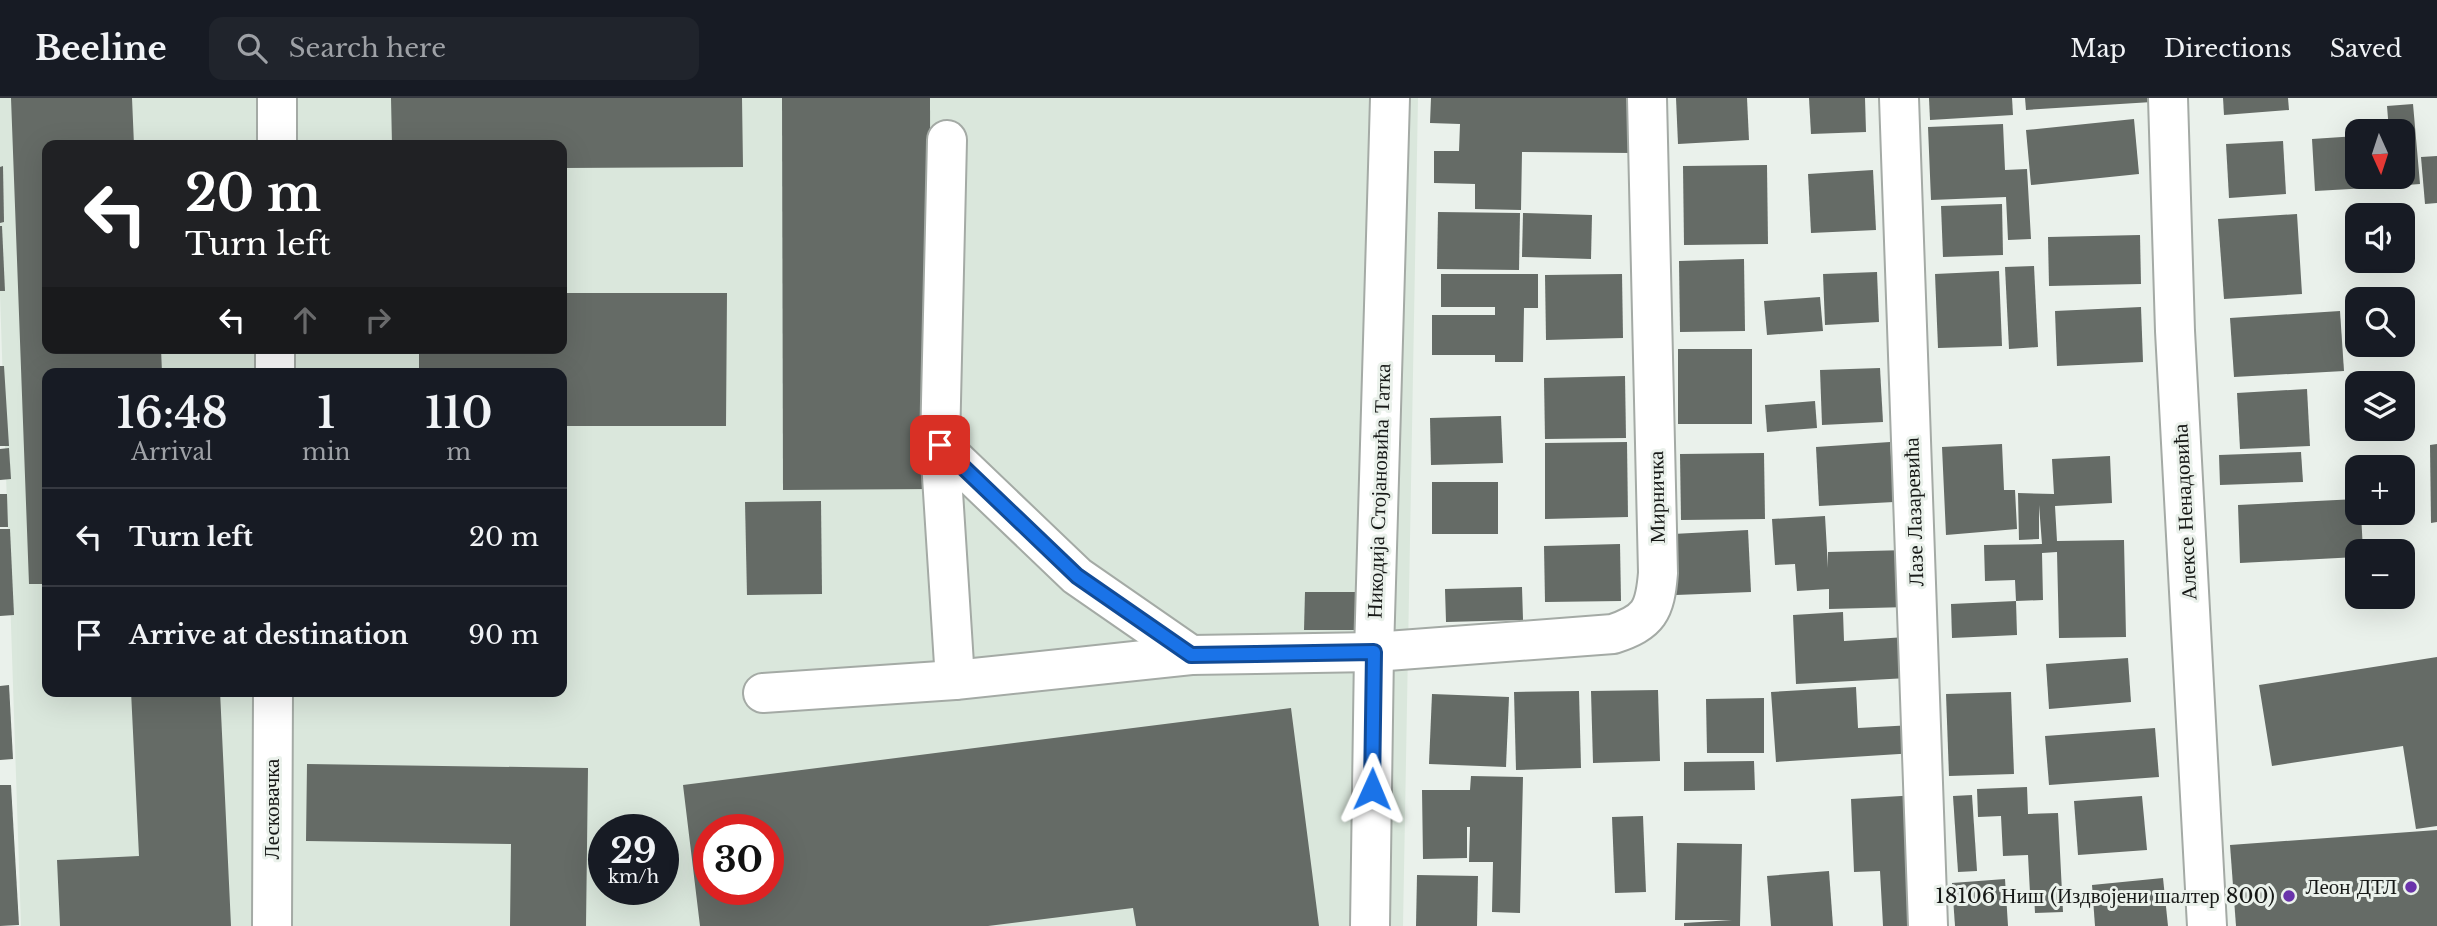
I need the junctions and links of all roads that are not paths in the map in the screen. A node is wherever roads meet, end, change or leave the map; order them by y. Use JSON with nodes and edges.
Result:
{"nodes":[{"id":1,"x":277,"y":98,"type":"edge"},
{"id":2,"x":1390,"y":98,"type":"edge"},
{"id":3,"x":1647,"y":98,"type":"edge"},
{"id":4,"x":1899,"y":98,"type":"edge"},
{"id":5,"x":2168,"y":98,"type":"edge"},
{"id":6,"x":276,"y":140,"type":"edge"},
{"id":7,"x":947,"y":140,"type":"dead end"},
{"id":8,"x":940,"y":445,"type":"junction"},
{"id":9,"x":1374,"y":652,"type":"junction"},
{"id":10,"x":1191,"y":655,"type":"junction"},
{"id":11,"x":955,"y":680,"type":"junction"},
{"id":12,"x":763,"y":693,"type":"dead end"},
{"id":13,"x":273,"y":697,"type":"edge"},
{"id":14,"x":272,"y":926,"type":"edge"},
{"id":15,"x":1370,"y":926,"type":"edge"},
{"id":16,"x":1928,"y":926,"type":"edge"},
{"id":17,"x":2207,"y":926,"type":"edge"}],
"edges":[{"from":1,"to":6,"type":"street"},
{"from":2,"to":9,"type":"street","name":"Никодија Стојановића Татка"},
{"from":3,"to":9,"type":"street","name":"Мирничка"},
{"from":4,"to":16,"type":"street","name":"Лазе Лазаревића"},
{"from":5,"to":17,"type":"street","name":"Алексе Ненадовића"},
{"from":7,"to":8,"type":"street"},
{"from":8,"to":10,"type":"street"},
{"from":8,"to":11,"type":"street"},
{"from":9,"to":10,"type":"street","name":"Мирничка"},
{"from":9,"to":15,"type":"street","name":"Никодија Стојановића Татка"},
{"from":10,"to":11,"type":"street","name":"Мирничка"},
{"from":11,"to":12,"type":"street","name":"Мирничка"},
{"from":13,"to":14,"type":"street","name":"Лесковачка"}]}
